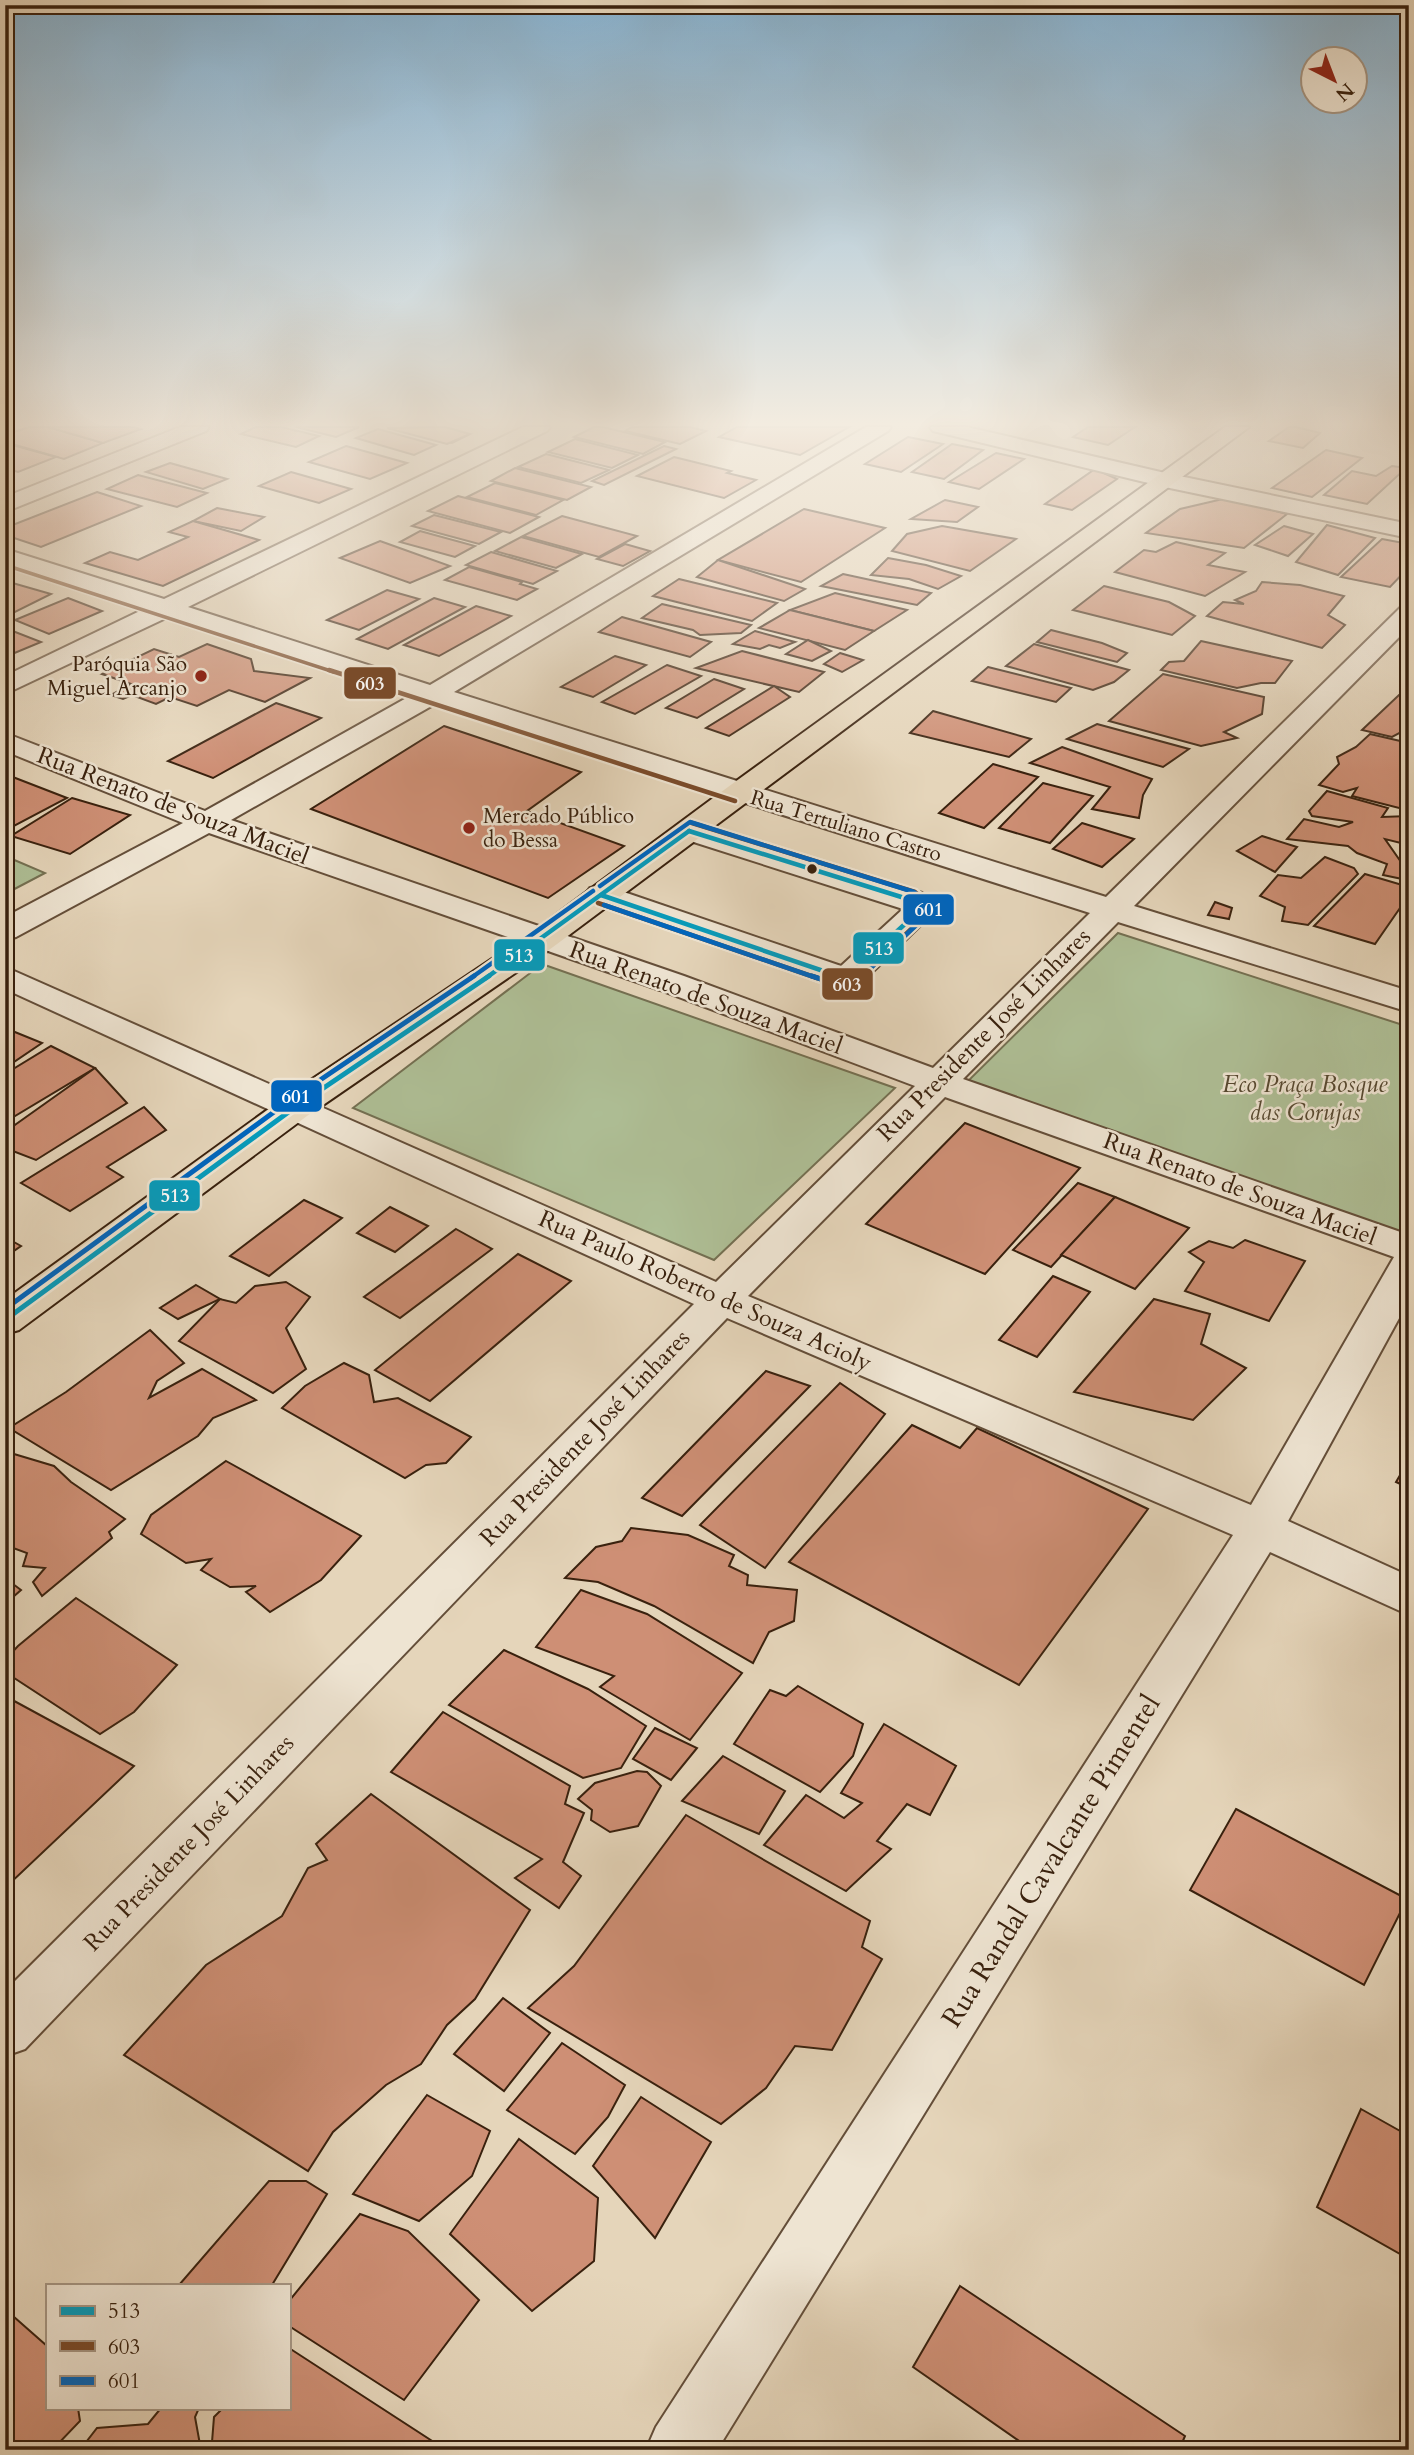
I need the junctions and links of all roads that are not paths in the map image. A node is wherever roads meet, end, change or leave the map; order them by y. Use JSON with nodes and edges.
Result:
{"nodes":[{"id":1,"x":302,"y":542,"type":"edge"},
{"id":2,"x":689,"y":542,"type":"edge"},
{"id":3,"x":1081,"y":542,"type":"edge"},
{"id":4,"x":5,"y":556,"type":"edge"},
{"id":5,"x":162,"y":609,"type":"junction"},
{"id":6,"x":1409,"y":613,"type":"edge"},
{"id":7,"x":5,"y":686,"type":"edge"},
{"id":8,"x":432,"y":695,"type":"junction"},
{"id":9,"x":5,"y":741,"type":"edge"},
{"id":10,"x":738,"y":793,"type":"junction"},
{"id":11,"x":206,"y":822,"type":"junction"},
{"id":12,"x":689,"y":831,"type":"junction"},
{"id":13,"x":601,"y":895,"type":"junction"},
{"id":14,"x":1111,"y":907,"type":"junction"},
{"id":15,"x":5,"y":930,"type":"edge"},
{"id":16,"x":542,"y":940,"type":"junction"},
{"id":17,"x":5,"y":977,"type":"edge"},
{"id":18,"x":1409,"y":1002,"type":"edge"},
{"id":19,"x":938,"y":1082,"type":"junction"},
{"id":20,"x":294,"y":1108,"type":"junction"},
{"id":21,"x":1409,"y":1249,"type":"edge"},
{"id":22,"x":1409,"y":1264,"type":"edge"},
{"id":23,"x":720,"y":1300,"type":"junction"},
{"id":24,"x":5,"y":1320,"type":"edge"},
{"id":25,"x":1261,"y":1528,"type":"junction"},
{"id":26,"x":1409,"y":1597,"type":"edge"},
{"id":27,"x":5,"y":2030,"type":"edge"},
{"id":28,"x":679,"y":2450,"type":"edge"}],
"edges":[{"from":1,"to":5,"type":"street"},
{"from":2,"to":8,"type":"street"},
{"from":3,"to":10,"type":"main road"},
{"from":4,"to":5,"type":"street","name":"Rua Tertuliano Castro"},
{"from":5,"to":7,"type":"street"},
{"from":5,"to":8,"type":"street","name":"Rua Tertuliano Castro"},
{"from":6,"to":14,"type":"street","name":"Rua Presidente José Linhares"},
{"from":8,"to":10,"type":"street","name":"Rua Tertuliano Castro"},
{"from":8,"to":11,"type":"street"},
{"from":9,"to":11,"type":"street","name":"Rua Renato de Souza Maciel"},
{"from":10,"to":12,"type":"main road"},
{"from":10,"to":14,"type":"street","name":"Rua Tertuliano Castro"},
{"from":11,"to":15,"type":"street"},
{"from":11,"to":16,"type":"street","name":"Rua Renato de Souza Maciel"},
{"from":12,"to":13,"type":"main road"},
{"from":12,"to":13,"type":"street"},
{"from":13,"to":16,"type":"main road"},
{"from":14,"to":18,"type":"street","name":"Rua Tertuliano Castro"},
{"from":14,"to":19,"type":"street","name":"Rua Presidente José Linhares"},
{"from":16,"to":19,"type":"street","name":"Rua Renato de Souza Maciel"},
{"from":16,"to":20,"type":"main road"},
{"from":17,"to":20,"type":"street","name":"Rua Paulo Roberto de Souza Acioly"},
{"from":19,"to":21,"type":"street","name":"Rua Renato de Souza Maciel"},
{"from":19,"to":23,"type":"street","name":"Rua Presidente José Linhares"},
{"from":20,"to":23,"type":"street","name":"Rua Paulo Roberto de Souza Acioly"},
{"from":20,"to":24,"type":"main road"},
{"from":22,"to":25,"type":"street","name":"Rua Randal Cavalcante Pimentel"},
{"from":23,"to":25,"type":"street","name":"Rua Paulo Roberto de Souza Acioly"},
{"from":23,"to":27,"type":"street","name":"Rua Presidente José Linhares"},
{"from":25,"to":26,"type":"street","name":"Rua Paulo Roberto de Souza Acioly"},
{"from":25,"to":28,"type":"street","name":"Rua Randal Cavalcante Pimentel"}]}
